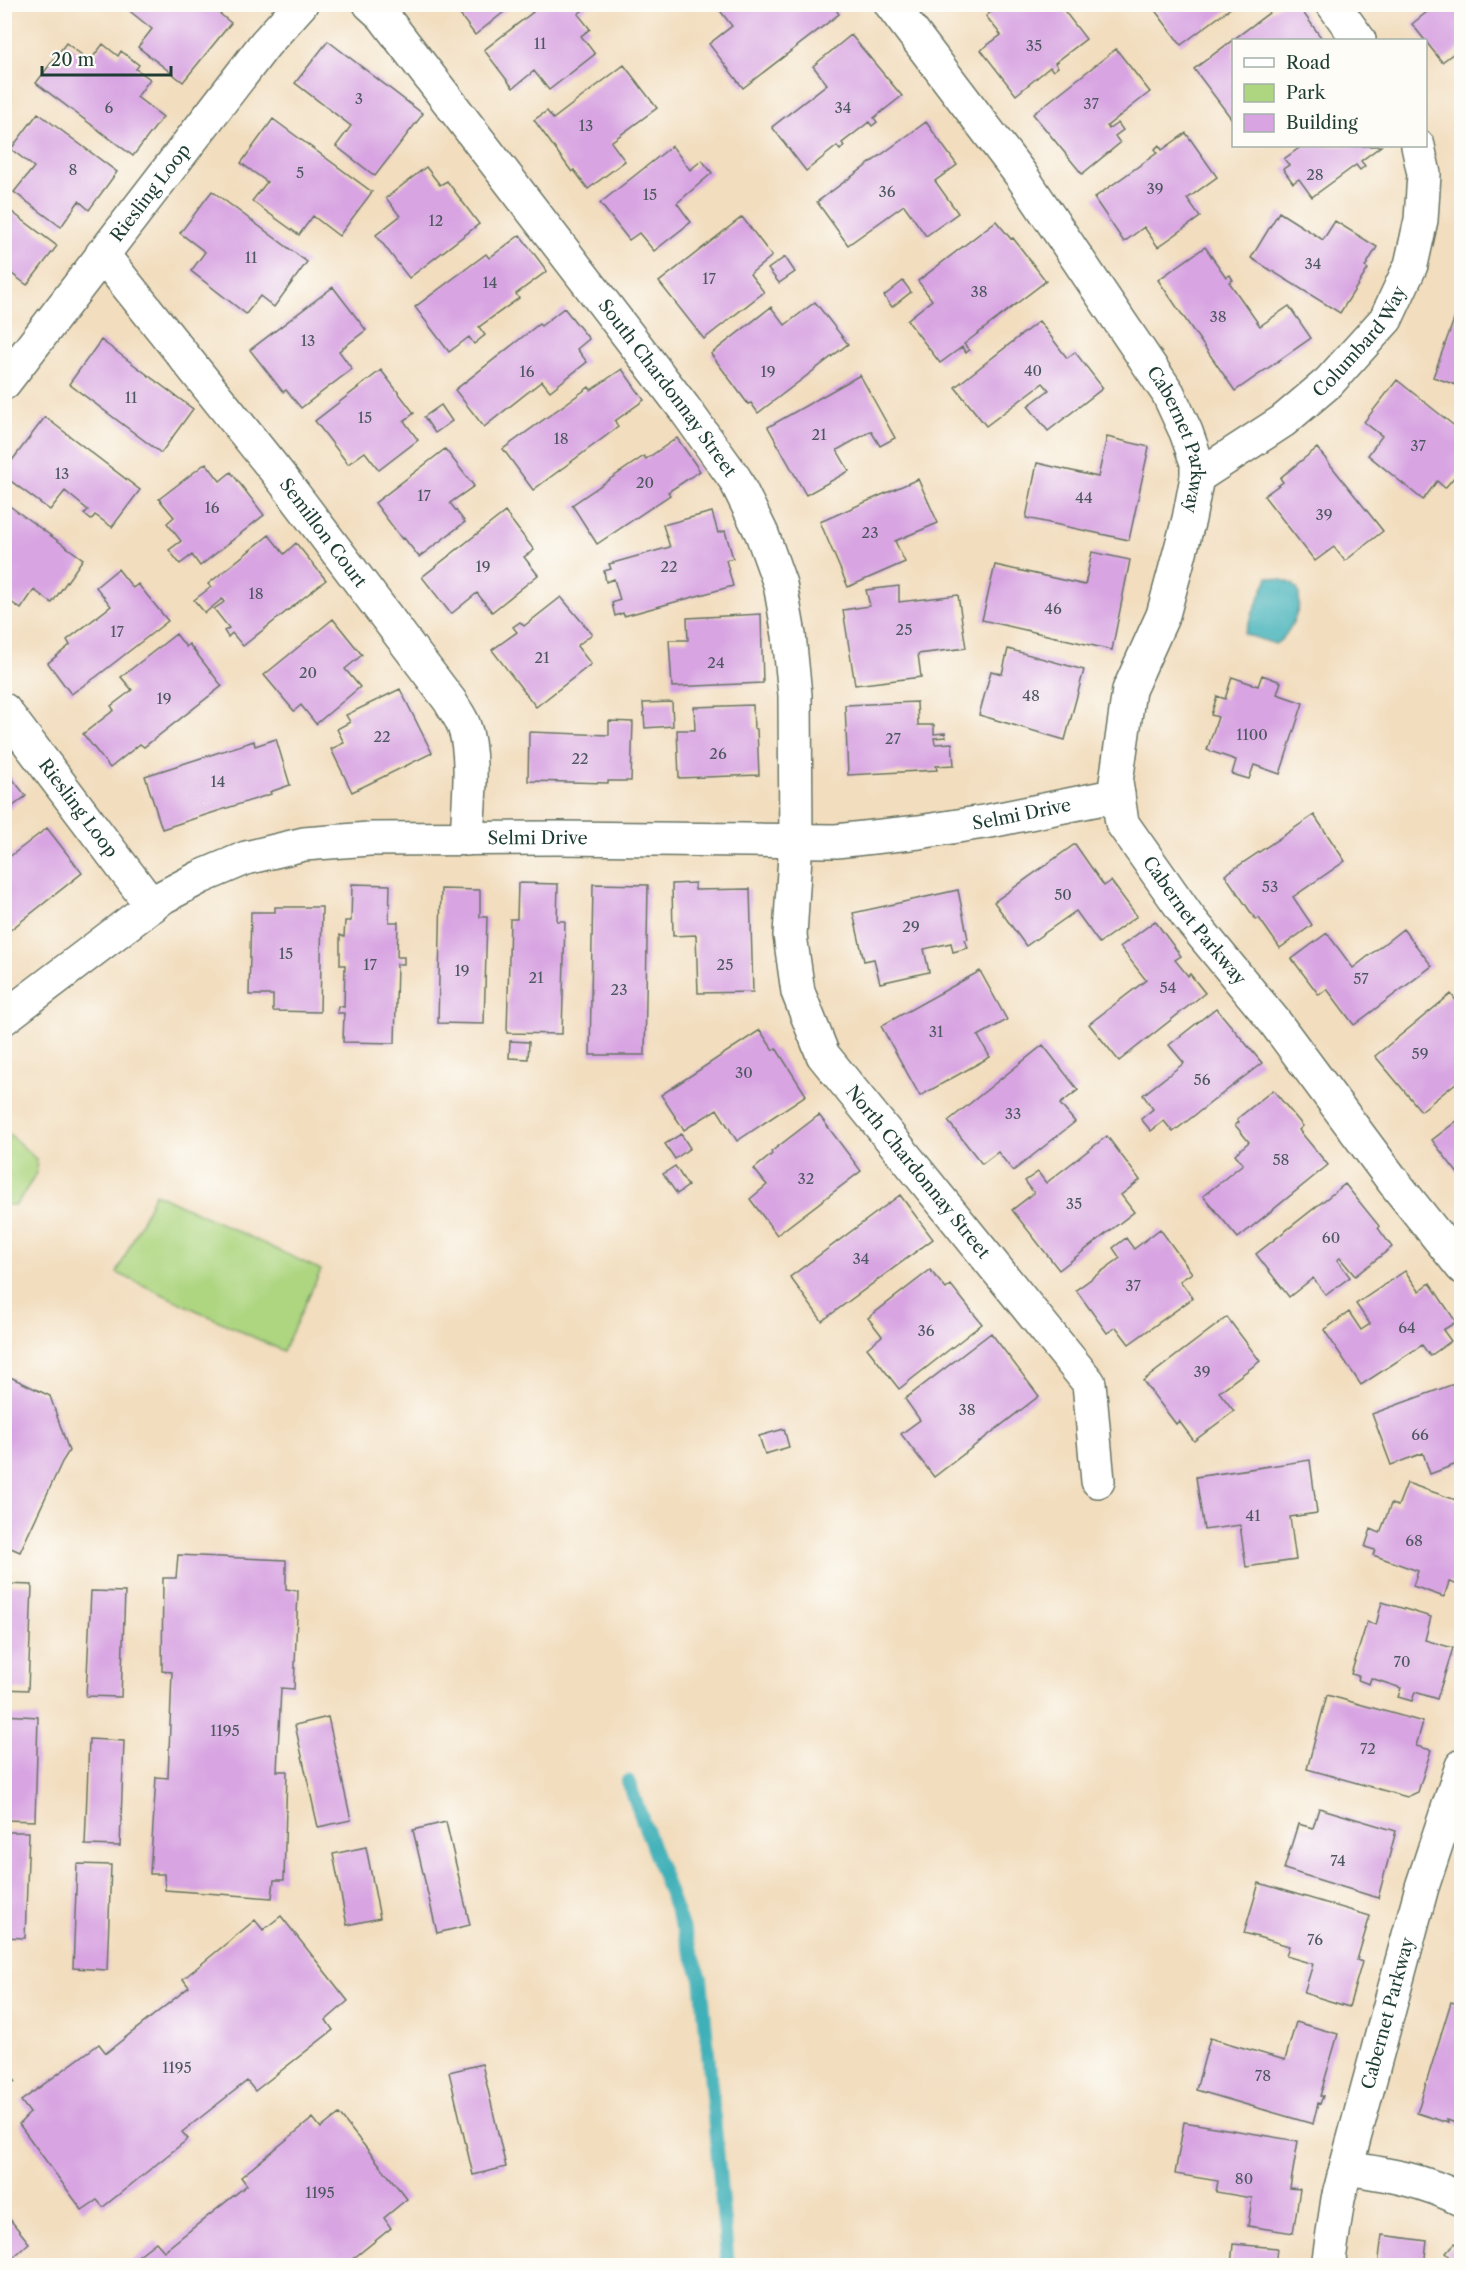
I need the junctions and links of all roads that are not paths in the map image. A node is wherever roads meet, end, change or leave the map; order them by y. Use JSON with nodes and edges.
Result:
{"nodes":[{"id":1,"x":301,"y":4,"type":"edge"},
{"id":2,"x":370,"y":4,"type":"edge"},
{"id":3,"x":891,"y":4,"type":"edge"},
{"id":4,"x":1333,"y":4,"type":"edge"},
{"id":5,"x":1358,"y":39,"type":"edge"},
{"id":6,"x":1418,"y":147,"type":"edge"},
{"id":7,"x":102,"y":254,"type":"junction"},
{"id":8,"x":4,"y":384,"type":"edge"},
{"id":9,"x":1197,"y":477,"type":"junction"},
{"id":10,"x":4,"y":710,"type":"edge"},
{"id":11,"x":1118,"y":795,"type":"junction"},
{"id":12,"x":467,"y":839,"type":"junction"},
{"id":13,"x":796,"y":840,"type":"junction"},
{"id":14,"x":153,"y":906,"type":"junction"},
{"id":15,"x":4,"y":1018,"type":"edge"},
{"id":16,"x":1461,"y":1267,"type":"edge"},
{"id":17,"x":1098,"y":1481,"type":"dead end"},
{"id":18,"x":1461,"y":1766,"type":"edge"},
{"id":19,"x":1346,"y":2168,"type":"junction"},
{"id":20,"x":1461,"y":2200,"type":"edge"},
{"id":21,"x":1328,"y":2265,"type":"edge"}],
"edges":[{"from":1,"to":7,"type":"street","name":"Riesling Loop"},
{"from":2,"to":13,"type":"street","name":"South Chardonnay Street"},
{"from":3,"to":9,"type":"street","name":"Cabernet Parkway"},
{"from":4,"to":5,"type":"street"},
{"from":6,"to":9,"type":"street","name":"Columbard Way"},
{"from":7,"to":8,"type":"street","name":"Riesling Loop"},
{"from":7,"to":12,"type":"street","name":"Semillon Court"},
{"from":9,"to":11,"type":"street","name":"Cabernet Parkway"},
{"from":10,"to":14,"type":"street","name":"Riesling Loop"},
{"from":11,"to":13,"type":"street","name":"Selmi Drive"},
{"from":11,"to":16,"type":"street","name":"Cabernet Parkway"},
{"from":12,"to":13,"type":"street","name":"Selmi Drive"},
{"from":12,"to":14,"type":"street","name":"Selmi Drive"},
{"from":13,"to":17,"type":"street","name":"North Chardonnay Street"},
{"from":14,"to":15,"type":"street","name":"Selmi Drive"},
{"from":18,"to":19,"type":"street","name":"Cabernet Parkway"},
{"from":19,"to":20,"type":"street"},
{"from":19,"to":21,"type":"street","name":"Cabernet Parkway"}]}
